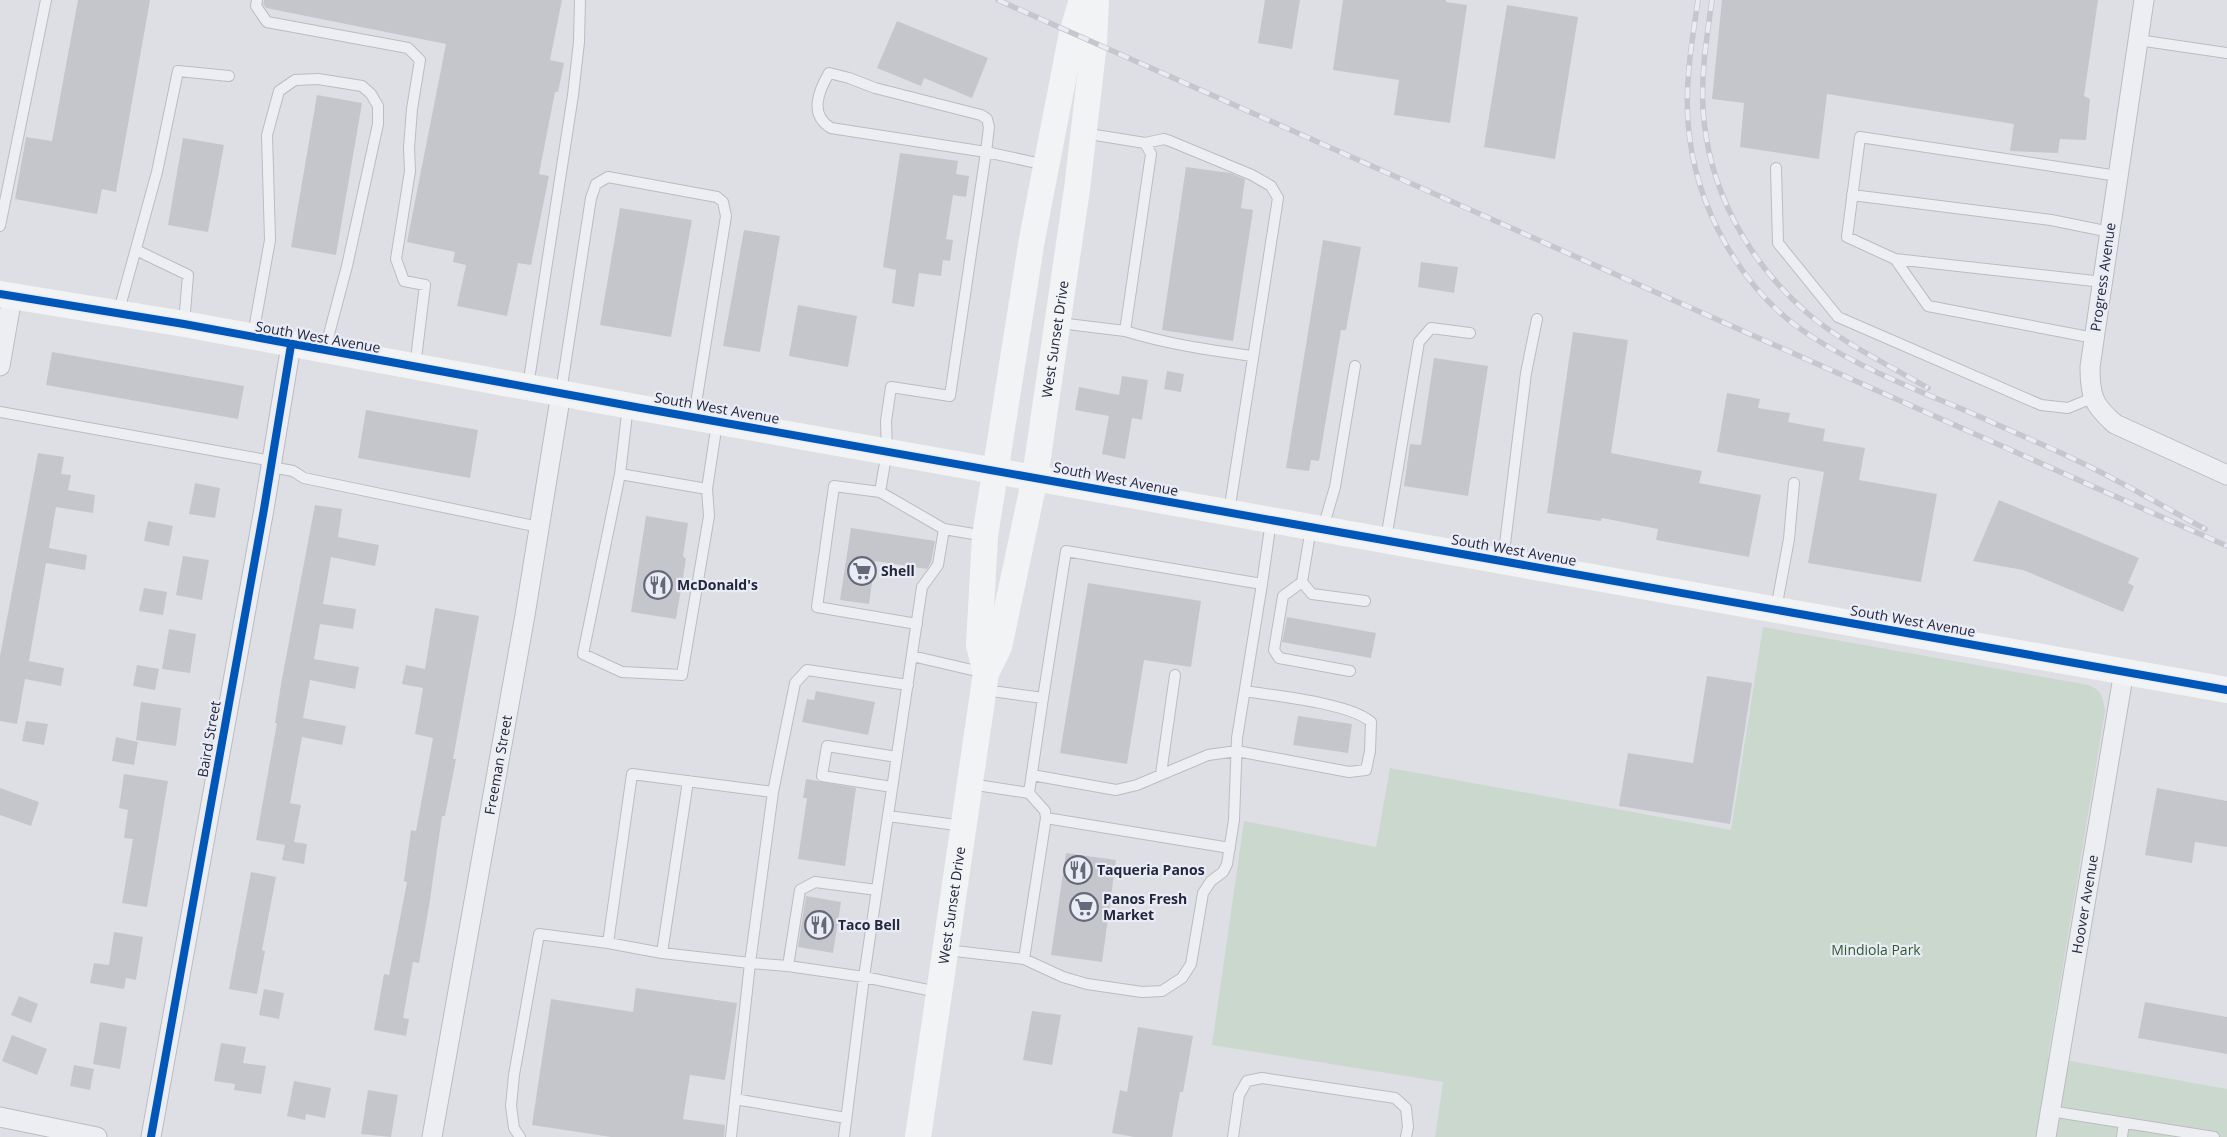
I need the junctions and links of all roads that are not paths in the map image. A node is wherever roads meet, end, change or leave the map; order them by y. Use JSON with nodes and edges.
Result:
{"nodes":[{"id":1,"x":46,"y":0,"type":"edge"},
{"id":2,"x":257,"y":0,"type":"edge"},
{"id":3,"x":580,"y":0,"type":"edge"},
{"id":4,"x":1082,"y":0,"type":"edge"},
{"id":5,"x":1096,"y":0,"type":"edge"},
{"id":6,"x":2144,"y":0,"type":"edge"},
{"id":7,"x":2138,"y":40,"type":"junction"},
{"id":8,"x":2227,"y":53,"type":"edge"},
{"id":9,"x":228,"y":76,"type":"dead end"},
{"id":10,"x":1082,"y":133,"type":"junction"},
{"id":11,"x":1145,"y":143,"type":"junction"},
{"id":12,"x":986,"y":152,"type":"junction"},
{"id":13,"x":1046,"y":165,"type":"junction"},
{"id":14,"x":1776,"y":168,"type":"dead end"},
{"id":15,"x":2118,"y":176,"type":"junction"},
{"id":16,"x":1852,"y":195,"type":"junction"},
{"id":17,"x":0,"y":226,"type":"edge"},
{"id":18,"x":2110,"y":232,"type":"junction"},
{"id":19,"x":136,"y":250,"type":"junction"},
{"id":20,"x":1895,"y":259,"type":"junction"},
{"id":21,"x":2102,"y":282,"type":"junction"},
{"id":22,"x":6,"y":295,"type":"edge"},
{"id":23,"x":118,"y":314,"type":"junction"},
{"id":24,"x":1537,"y":318,"type":"dead end"},
{"id":25,"x":1059,"y":323,"type":"junction"},
{"id":26,"x":184,"y":324,"type":"junction"},
{"id":27,"x":1125,"y":331,"type":"junction"},
{"id":28,"x":1470,"y":333,"type":"dead end"},
{"id":29,"x":253,"y":338,"type":"junction"},
{"id":30,"x":2094,"y":338,"type":"junction"},
{"id":31,"x":291,"y":344,"type":"junction"},
{"id":32,"x":324,"y":350,"type":"junction"},
{"id":33,"x":1252,"y":356,"type":"junction"},
{"id":34,"x":0,"y":366,"type":"edge"},
{"id":35,"x":1355,"y":366,"type":"dead end"},
{"id":36,"x":415,"y":367,"type":"junction"},
{"id":37,"x":528,"y":387,"type":"junction"},
{"id":38,"x":561,"y":393,"type":"junction"},
{"id":39,"x":2092,"y":398,"type":"junction"},
{"id":40,"x":628,"y":405,"type":"junction"},
{"id":41,"x":0,"y":412,"type":"edge"},
{"id":42,"x":706,"y":418,"type":"junction"},
{"id":43,"x":887,"y":451,"type":"junction"},
{"id":44,"x":271,"y":464,"type":"junction"},
{"id":45,"x":994,"y":469,"type":"junction"},
{"id":46,"x":620,"y":474,"type":"junction"},
{"id":47,"x":2227,"y":475,"type":"edge"},
{"id":48,"x":1036,"y":477,"type":"junction"},
{"id":49,"x":1794,"y":482,"type":"dead end"},
{"id":50,"x":707,"y":489,"type":"junction"},
{"id":51,"x":880,"y":492,"type":"junction"},
{"id":52,"x":1229,"y":513,"type":"junction"},
{"id":53,"x":1272,"y":520,"type":"junction"},
{"id":54,"x":539,"y":527,"type":"junction"},
{"id":55,"x":1317,"y":528,"type":"junction"},
{"id":56,"x":944,"y":529,"type":"junction"},
{"id":57,"x":985,"y":536,"type":"junction"},
{"id":58,"x":1386,"y":540,"type":"junction"},
{"id":59,"x":1503,"y":561,"type":"junction"},
{"id":60,"x":1302,"y":582,"type":"junction"},
{"id":61,"x":1262,"y":584,"type":"junction"},
{"id":62,"x":1365,"y":601,"type":"dead end"},
{"id":63,"x":1776,"y":610,"type":"junction"},
{"id":64,"x":917,"y":624,"type":"junction"},
{"id":65,"x":912,"y":656,"type":"junction"},
{"id":66,"x":1350,"y":671,"type":"dead end"},
{"id":67,"x":2124,"y":671,"type":"junction"},
{"id":68,"x":1175,"y":675,"type":"dead end"},
{"id":69,"x":985,"y":682,"type":"junction"},
{"id":70,"x":908,"y":685,"type":"junction"},
{"id":71,"x":2227,"y":690,"type":"edge"},
{"id":72,"x":1245,"y":691,"type":"junction"},
{"id":73,"x":1043,"y":698,"type":"junction"},
{"id":74,"x":1237,"y":751,"type":"junction"},
{"id":75,"x":897,"y":757,"type":"junction"},
{"id":76,"x":1162,"y":774,"type":"junction"},
{"id":77,"x":1032,"y":775,"type":"junction"},
{"id":78,"x":688,"y":781,"type":"junction"},
{"id":79,"x":970,"y":784,"type":"junction"},
{"id":80,"x":892,"y":787,"type":"junction"},
{"id":81,"x":773,"y":792,"type":"junction"},
{"id":82,"x":1029,"y":793,"type":"junction"},
{"id":83,"x":888,"y":816,"type":"junction"},
{"id":84,"x":1046,"y":818,"type":"junction"},
{"id":85,"x":964,"y":826,"type":"junction"},
{"id":86,"x":1230,"y":848,"type":"junction"},
{"id":87,"x":877,"y":890,"type":"junction"},
{"id":88,"x":608,"y":943,"type":"junction"},
{"id":89,"x":946,"y":950,"type":"junction"},
{"id":90,"x":662,"y":953,"type":"junction"},
{"id":91,"x":1024,"y":959,"type":"junction"},
{"id":92,"x":750,"y":963,"type":"junction"},
{"id":93,"x":788,"y":966,"type":"junction"},
{"id":94,"x":864,"y":977,"type":"junction"},
{"id":95,"x":939,"y":992,"type":"junction"},
{"id":96,"x":735,"y":1099,"type":"junction"},
{"id":97,"x":2050,"y":1112,"type":"junction"},
{"id":98,"x":0,"y":1117,"type":"edge"},
{"id":99,"x":846,"y":1118,"type":"junction"},
{"id":100,"x":2124,"y":1123,"type":"junction"},
{"id":101,"x":921,"y":1135,"type":"edge"},
{"id":102,"x":2195,"y":1136,"type":"edge"},
{"id":103,"x":97,"y":1137,"type":"edge"},
{"id":104,"x":151,"y":1137,"type":"edge"},
{"id":105,"x":432,"y":1137,"type":"edge"},
{"id":106,"x":520,"y":1137,"type":"edge"},
{"id":107,"x":731,"y":1137,"type":"edge"},
{"id":108,"x":844,"y":1137,"type":"edge"},
{"id":109,"x":1233,"y":1137,"type":"edge"},
{"id":110,"x":1406,"y":1137,"type":"edge"},
{"id":111,"x":2046,"y":1137,"type":"edge"},
{"id":112,"x":2122,"y":1137,"type":"edge"},
{"id":113,"x":2214,"y":1137,"type":"edge"}],
"edges":[{"from":1,"to":17,"type":"lane"},
{"from":2,"to":36,"type":"lane"},
{"from":3,"to":37,"type":"lane"},
{"from":4,"to":13,"type":"street","name":"West Sunset Drive"},
{"from":5,"to":10,"type":"street","name":"West Sunset Drive"},
{"from":6,"to":7,"type":"street","name":"Progress Avenue"},
{"from":7,"to":8,"type":"lane"},
{"from":7,"to":15,"type":"street","name":"Progress Avenue"},
{"from":9,"to":19,"type":"lane"},
{"from":10,"to":11,"type":"lane"},
{"from":10,"to":25,"type":"street","name":"West Sunset Drive"},
{"from":11,"to":27,"type":"lane"},
{"from":11,"to":33,"type":"lane"},
{"from":12,"to":12,"type":"lane"},
{"from":12,"to":13,"type":"lane"},
{"from":12,"to":43,"type":"lane"},
{"from":13,"to":45,"type":"street","name":"West Sunset Drive"},
{"from":14,"to":39,"type":"lane"},
{"from":15,"to":16,"type":"lane"},
{"from":15,"to":18,"type":"street","name":"Progress Avenue"},
{"from":16,"to":18,"type":"lane"},
{"from":16,"to":20,"type":"lane"},
{"from":18,"to":21,"type":"street","name":"Progress Avenue"},
{"from":19,"to":23,"type":"lane"},
{"from":19,"to":26,"type":"lane"},
{"from":20,"to":21,"type":"lane"},
{"from":20,"to":30,"type":"lane"},
{"from":21,"to":30,"type":"street","name":"Progress Avenue"},
{"from":22,"to":23,"type":"street","name":"South West Avenue"},
{"from":22,"to":34,"type":"street"},
{"from":23,"to":26,"type":"street","name":"South West Avenue"},
{"from":24,"to":59,"type":"lane"},
{"from":25,"to":27,"type":"lane"},
{"from":25,"to":48,"type":"street","name":"West Sunset Drive"},
{"from":26,"to":29,"type":"street","name":"South West Avenue"},
{"from":27,"to":33,"type":"lane"},
{"from":28,"to":58,"type":"lane"},
{"from":29,"to":31,"type":"street","name":"South West Avenue"},
{"from":29,"to":32,"type":"lane"},
{"from":30,"to":39,"type":"street","name":"Progress Avenue"},
{"from":31,"to":32,"type":"street","name":"South West Avenue"},
{"from":31,"to":44,"type":"street","name":"Baird Street"},
{"from":32,"to":36,"type":"street","name":"South West Avenue"},
{"from":33,"to":52,"type":"lane"},
{"from":35,"to":55,"type":"lane"},
{"from":36,"to":37,"type":"street","name":"South West Avenue"},
{"from":37,"to":38,"type":"street","name":"South West Avenue"},
{"from":38,"to":40,"type":"street","name":"South West Avenue"},
{"from":38,"to":42,"type":"lane"},
{"from":38,"to":54,"type":"street","name":"Freeman Street"},
{"from":39,"to":47,"type":"street"},
{"from":40,"to":42,"type":"street","name":"South West Avenue"},
{"from":40,"to":46,"type":"lane"},
{"from":41,"to":44,"type":"lane"},
{"from":42,"to":43,"type":"street","name":"South West Avenue"},
{"from":42,"to":50,"type":"lane"},
{"from":43,"to":45,"type":"street","name":"South West Avenue"},
{"from":43,"to":51,"type":"lane"},
{"from":44,"to":54,"type":"lane"},
{"from":44,"to":104,"type":"street","name":"Baird Street"},
{"from":45,"to":48,"type":"street","name":"South West Avenue"},
{"from":45,"to":57,"type":"street","name":"West Sunset Drive"},
{"from":46,"to":50,"type":"lane"},
{"from":46,"to":50,"type":"lane"},
{"from":48,"to":52,"type":"street","name":"South West Avenue"},
{"from":48,"to":69,"type":"street","name":"West Sunset Drive"},
{"from":49,"to":63,"type":"lane"},
{"from":51,"to":56,"type":"lane"},
{"from":51,"to":64,"type":"lane"},
{"from":52,"to":53,"type":"street","name":"South West Avenue"},
{"from":53,"to":55,"type":"street","name":"South West Avenue"},
{"from":53,"to":61,"type":"lane"},
{"from":54,"to":105,"type":"street","name":"Freeman Street"},
{"from":55,"to":58,"type":"street","name":"South West Avenue"},
{"from":55,"to":60,"type":"lane"},
{"from":56,"to":57,"type":"lane"},
{"from":56,"to":64,"type":"lane"},
{"from":57,"to":69,"type":"street","name":"West Sunset Drive"},
{"from":58,"to":59,"type":"street","name":"South West Avenue"},
{"from":59,"to":63,"type":"street","name":"South West Avenue"},
{"from":60,"to":62,"type":"lane"},
{"from":60,"to":66,"type":"lane"},
{"from":61,"to":72,"type":"lane"},
{"from":61,"to":73,"type":"lane"},
{"from":63,"to":67,"type":"street","name":"South West Avenue"},
{"from":64,"to":65,"type":"lane"},
{"from":65,"to":69,"type":"lane"},
{"from":65,"to":70,"type":"lane"},
{"from":67,"to":71,"type":"street","name":"South West Avenue"},
{"from":67,"to":97,"type":"street","name":"Hoover Avenue"},
{"from":68,"to":76,"type":"lane"},
{"from":69,"to":73,"type":"lane"},
{"from":69,"to":79,"type":"street","name":"West Sunset Drive"},
{"from":70,"to":75,"type":"lane"},
{"from":70,"to":81,"type":"lane"},
{"from":72,"to":74,"type":"lane"},
{"from":72,"to":74,"type":"lane"},
{"from":73,"to":77,"type":"lane"},
{"from":74,"to":76,"type":"lane"},
{"from":74,"to":86,"type":"lane"},
{"from":75,"to":80,"type":"lane"},
{"from":75,"to":80,"type":"lane"},
{"from":76,"to":77,"type":"lane"},
{"from":77,"to":82,"type":"lane"},
{"from":78,"to":81,"type":"lane"},
{"from":78,"to":88,"type":"lane"},
{"from":78,"to":90,"type":"lane"},
{"from":79,"to":82,"type":"lane"},
{"from":79,"to":85,"type":"street","name":"West Sunset Drive"},
{"from":80,"to":83,"type":"lane"},
{"from":81,"to":92,"type":"lane"},
{"from":82,"to":84,"type":"lane"},
{"from":83,"to":85,"type":"lane"},
{"from":83,"to":87,"type":"lane"},
{"from":84,"to":86,"type":"lane"},
{"from":84,"to":91,"type":"lane"},
{"from":85,"to":89,"type":"street","name":"West Sunset Drive"},
{"from":86,"to":91,"type":"lane"},
{"from":87,"to":93,"type":"lane"},
{"from":87,"to":94,"type":"lane"},
{"from":88,"to":90,"type":"lane"},
{"from":88,"to":106,"type":"lane"},
{"from":89,"to":91,"type":"lane"},
{"from":89,"to":95,"type":"street","name":"West Sunset Drive"},
{"from":90,"to":92,"type":"lane"},
{"from":92,"to":93,"type":"lane"},
{"from":92,"to":96,"type":"lane"},
{"from":93,"to":94,"type":"lane"},
{"from":94,"to":95,"type":"lane"},
{"from":94,"to":99,"type":"lane"},
{"from":95,"to":101,"type":"street","name":"West Sunset Drive"},
{"from":96,"to":99,"type":"lane"},
{"from":96,"to":107,"type":"lane"},
{"from":97,"to":100,"type":"lane"},
{"from":97,"to":111,"type":"street","name":"Hoover Avenue"},
{"from":98,"to":103,"type":"street"},
{"from":99,"to":108,"type":"lane"},
{"from":100,"to":102,"type":"lane"},
{"from":100,"to":112,"type":"lane"},
{"from":102,"to":113,"type":"lane"},
{"from":109,"to":110,"type":"lane"}]}
